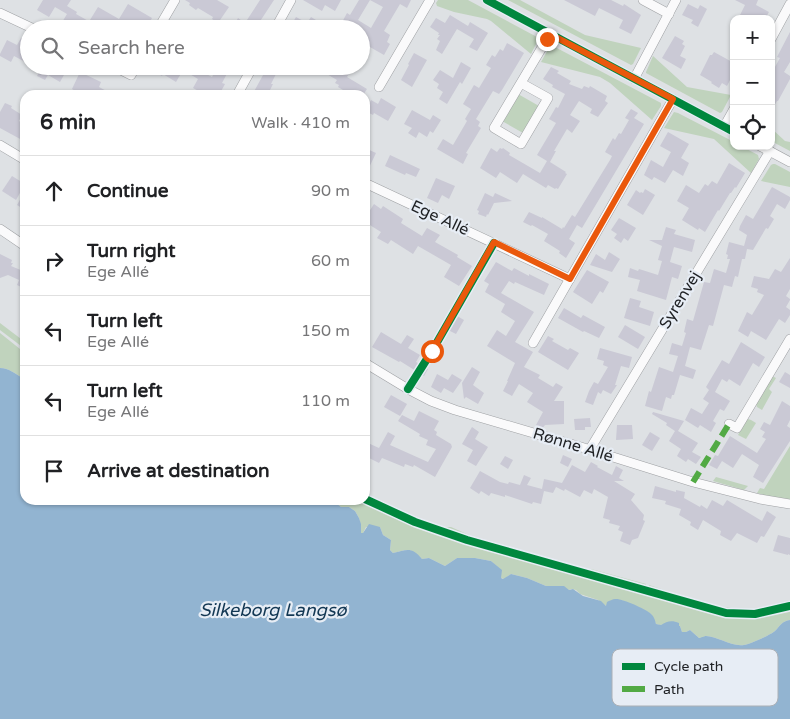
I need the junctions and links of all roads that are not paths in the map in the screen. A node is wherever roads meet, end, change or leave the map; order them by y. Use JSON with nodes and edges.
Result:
{"nodes":[{"id":1,"x":175,"y":0,"type":"edge"},
{"id":2,"x":291,"y":0,"type":"edge"},
{"id":3,"x":430,"y":0,"type":"edge"},
{"id":4,"x":487,"y":0,"type":"edge"},
{"id":5,"x":643,"y":0,"type":"edge"},
{"id":6,"x":676,"y":0,"type":"edge"},
{"id":7,"x":790,"y":4,"type":"edge"},
{"id":8,"x":0,"y":13,"type":"edge"},
{"id":9,"x":669,"y":14,"type":"junction"},
{"id":10,"x":163,"y":20,"type":"edge"},
{"id":11,"x":280,"y":20,"type":"edge"},
{"id":12,"x":20,"y":22,"type":"edge"},
{"id":13,"x":775,"y":32,"type":"edge"},
{"id":14,"x":550,"y":34,"type":"junction"},
{"id":15,"x":248,"y":75,"type":"edge"},
{"id":16,"x":634,"y":79,"type":"junction"},
{"id":17,"x":521,"y":82,"type":"junction"},
{"id":18,"x":379,"y":87,"type":"dead end"},
{"id":19,"x":239,"y":90,"type":"edge"},
{"id":20,"x":673,"y":99,"type":"junction"},
{"id":21,"x":730,"y":116,"type":"edge"},
{"id":22,"x":724,"y":127,"type":"junction"},
{"id":23,"x":730,"y":130,"type":"edge"},
{"id":24,"x":0,"y":145,"type":"edge"},
{"id":25,"x":767,"y":150,"type":"edge"},
{"id":26,"x":770,"y":152,"type":"junction"},
{"id":27,"x":20,"y":157,"type":"edge"},
{"id":28,"x":790,"y":162,"type":"edge"},
{"id":29,"x":370,"y":185,"type":"edge"},
{"id":30,"x":0,"y":229,"type":"edge"},
{"id":31,"x":20,"y":243,"type":"edge"},
{"id":32,"x":570,"y":279,"type":"junction"},
{"id":33,"x":790,"y":339,"type":"edge"},
{"id":34,"x":533,"y":343,"type":"dead end"},
{"id":35,"x":370,"y":366,"type":"edge"},
{"id":36,"x":729,"y":424,"type":"dead end"},
{"id":37,"x":590,"y":450,"type":"junction"},
{"id":38,"x":790,"y":504,"type":"edge"}],
"edges":[{"from":1,"to":10,"type":"street"},
{"from":2,"to":11,"type":"street"},
{"from":3,"to":18,"type":"street"},
{"from":4,"to":14,"type":"street"},
{"from":5,"to":9,"type":"street"},
{"from":6,"to":9,"type":"street"},
{"from":7,"to":13,"type":"street"},
{"from":8,"to":12,"type":"street"},
{"from":9,"to":16,"type":"street"},
{"from":14,"to":16,"type":"street"},
{"from":14,"to":17,"type":"street"},
{"from":15,"to":19,"type":"street"},
{"from":16,"to":20,"type":"street"},
{"from":17,"to":17,"type":"street"},
{"from":20,"to":22,"type":"street"},
{"from":20,"to":32,"type":"street"},
{"from":21,"to":22,"type":"street"},
{"from":22,"to":23,"type":"street"},
{"from":24,"to":27,"type":"street"},
{"from":25,"to":26,"type":"street"},
{"from":26,"to":28,"type":"street"},
{"from":26,"to":37,"type":"street","name":"Syrenvej"},
{"from":29,"to":32,"type":"street","name":"Ege Allé"},
{"from":30,"to":31,"type":"street"},
{"from":32,"to":34,"type":"street"},
{"from":33,"to":36,"type":"street"},
{"from":35,"to":37,"type":"street","name":"Rønne Allé"},
{"from":37,"to":38,"type":"street","name":"Rønne Allé"}]}
